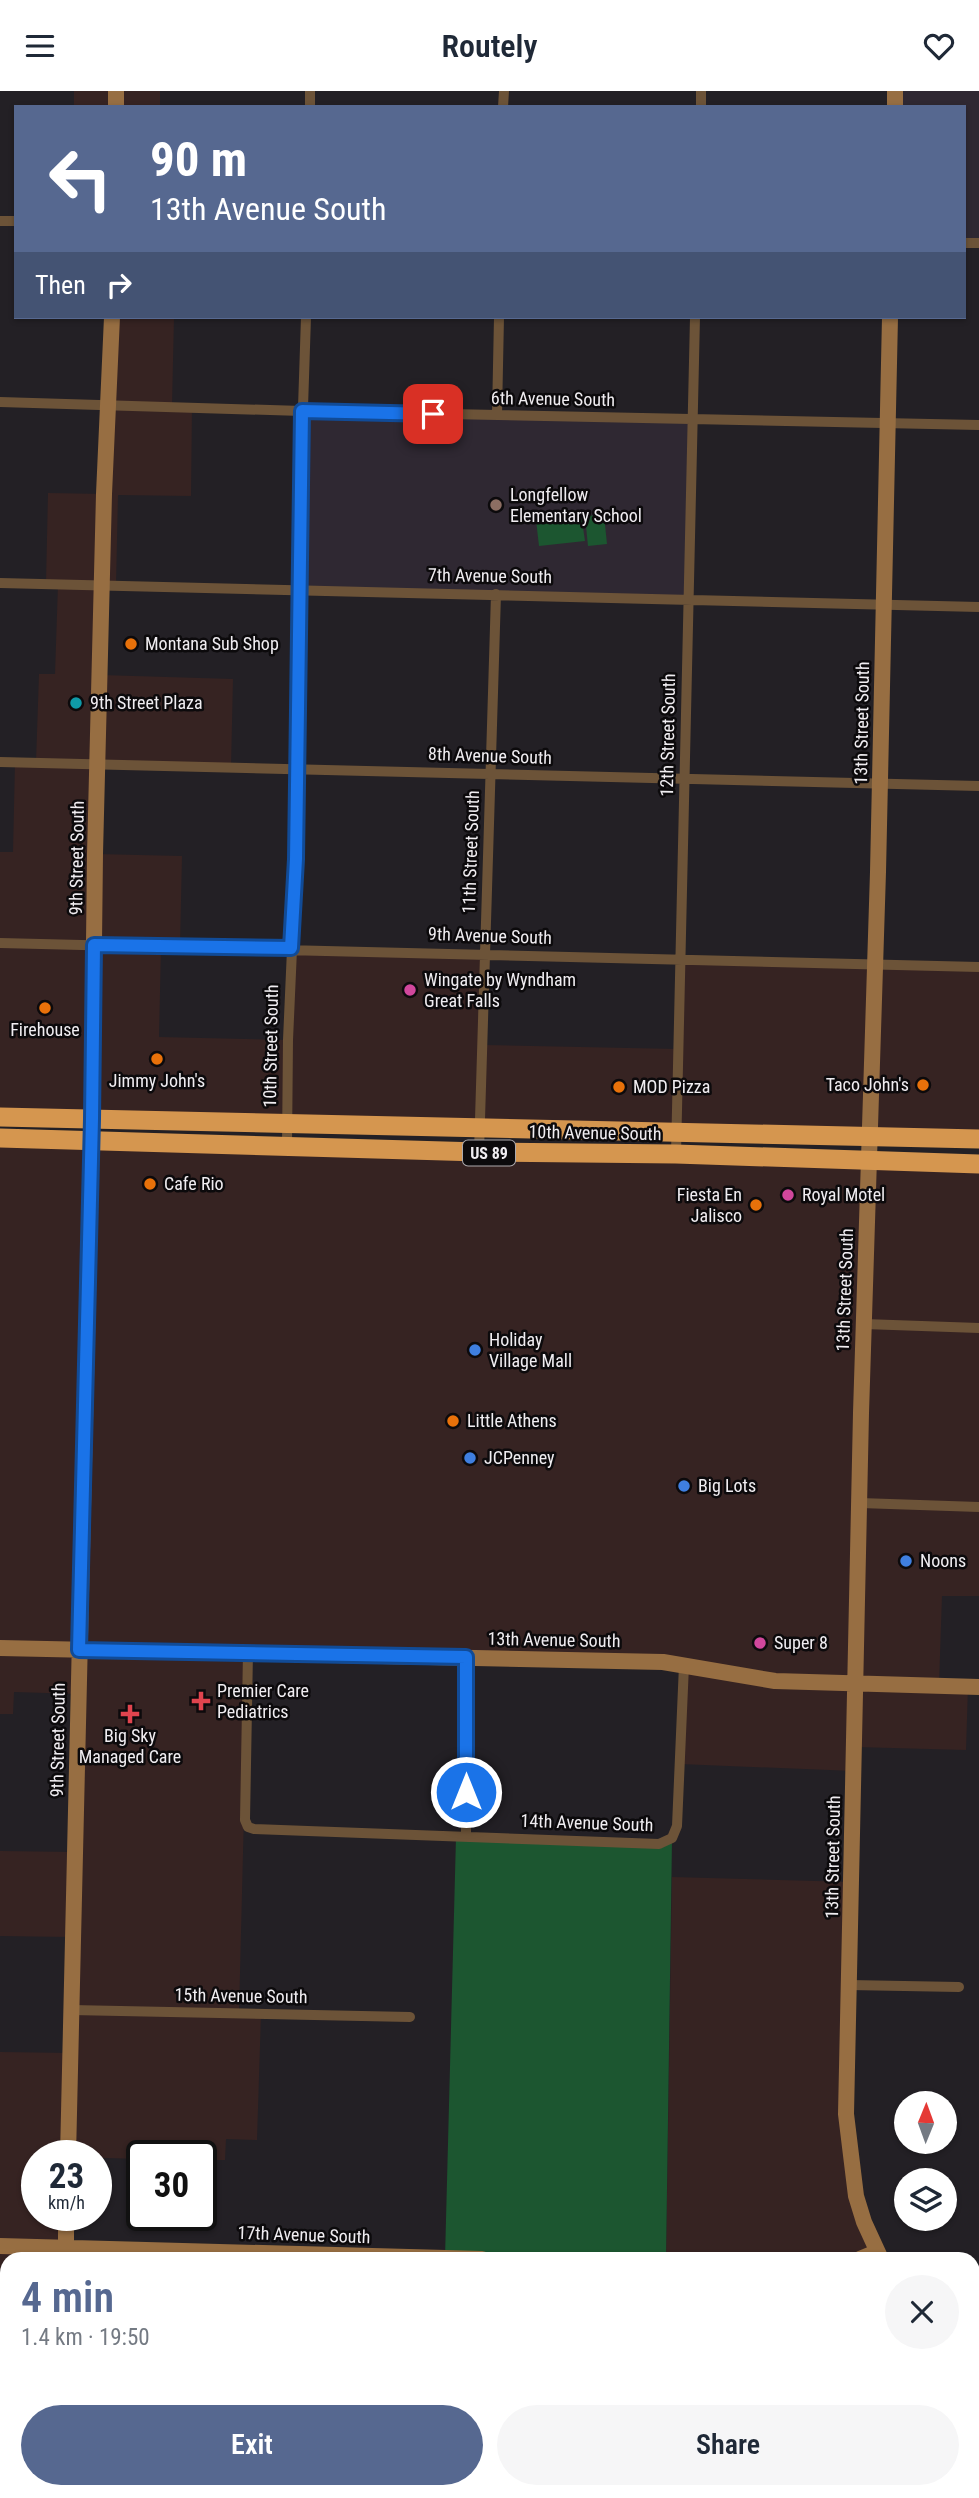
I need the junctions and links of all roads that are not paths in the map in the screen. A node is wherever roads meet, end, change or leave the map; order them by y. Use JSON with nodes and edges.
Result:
{"nodes":[{"id":1,"x":111,"y":319,"type":"edge"},
{"id":2,"x":306,"y":319,"type":"edge"},
{"id":3,"x":499,"y":319,"type":"edge"},
{"id":4,"x":695,"y":319,"type":"edge"},
{"id":5,"x":890,"y":319,"type":"edge"},
{"id":6,"x":0,"y":402,"type":"edge"},
{"id":7,"x":108,"y":404,"type":"junction"},
{"id":8,"x":302,"y":411,"type":"junction"},
{"id":9,"x":497,"y":415,"type":"junction"},
{"id":10,"x":693,"y":419,"type":"junction"},
{"id":11,"x":887,"y":423,"type":"junction"},
{"id":12,"x":979,"y":425,"type":"edge"},
{"id":13,"x":0,"y":583,"type":"edge"},
{"id":14,"x":103,"y":585,"type":"junction"},
{"id":15,"x":299,"y":590,"type":"junction"},
{"id":16,"x":496,"y":594,"type":"junction"},
{"id":17,"x":689,"y":599,"type":"junction"},
{"id":18,"x":884,"y":604,"type":"junction"},
{"id":19,"x":979,"y":607,"type":"edge"},
{"id":20,"x":0,"y":762,"type":"edge"},
{"id":21,"x":99,"y":765,"type":"junction"},
{"id":22,"x":297,"y":769,"type":"junction"},
{"id":23,"x":491,"y":773,"type":"junction"},
{"id":24,"x":685,"y":779,"type":"junction"},
{"id":25,"x":880,"y":784,"type":"junction"},
{"id":26,"x":979,"y":786,"type":"edge"},
{"id":27,"x":0,"y":943,"type":"edge"},
{"id":28,"x":94,"y":945,"type":"junction"},
{"id":29,"x":291,"y":948,"type":"junction"},
{"id":30,"x":486,"y":954,"type":"junction"},
{"id":31,"x":680,"y":959,"type":"junction"},
{"id":32,"x":874,"y":964,"type":"junction"},
{"id":33,"x":979,"y":967,"type":"edge"},
{"id":34,"x":0,"y":1117,"type":"edge"},
{"id":35,"x":92,"y":1119,"type":"junction"},
{"id":36,"x":287,"y":1122,"type":"junction"},
{"id":37,"x":479,"y":1126,"type":"junction"},
{"id":38,"x":676,"y":1133,"type":"junction"},
{"id":39,"x":869,"y":1137,"type":"junction"},
{"id":40,"x":0,"y":1138,"type":"edge"},
{"id":41,"x":979,"y":1139,"type":"edge"},
{"id":42,"x":92,"y":1140,"type":"junction"},
{"id":43,"x":287,"y":1146,"type":"junction"},
{"id":44,"x":479,"y":1152,"type":"junction"},
{"id":45,"x":676,"y":1154,"type":"junction"},
{"id":46,"x":868,"y":1161,"type":"junction"},
{"id":47,"x":979,"y":1164,"type":"edge"},
{"id":48,"x":864,"y":1324,"type":"junction"},
{"id":49,"x":979,"y":1328,"type":"edge"},
{"id":50,"x":860,"y":1503,"type":"junction"},
{"id":51,"x":979,"y":1507,"type":"edge"},
{"id":52,"x":0,"y":1647,"type":"edge"},
{"id":53,"x":79,"y":1650,"type":"junction"},
{"id":54,"x":248,"y":1652,"type":"junction"},
{"id":55,"x":466,"y":1657,"type":"junction"},
{"id":56,"x":684,"y":1665,"type":"junction"},
{"id":57,"x":856,"y":1683,"type":"junction"},
{"id":58,"x":979,"y":1687,"type":"edge"},
{"id":59,"x":466,"y":1837,"type":"junction"},
{"id":60,"x":849,"y":1985,"type":"junction"},
{"id":61,"x":959,"y":1987,"type":"dead end"},
{"id":62,"x":71,"y":2010,"type":"junction"},
{"id":63,"x":410,"y":2017,"type":"dead end"},
{"id":64,"x":68,"y":2140,"type":"edge"},
{"id":65,"x":66,"y":2231,"type":"edge"},
{"id":66,"x":0,"y":2246,"type":"edge"},
{"id":67,"x":50,"y":2252,"type":"edge"},
{"id":68,"x":66,"y":2252,"type":"edge"},
{"id":69,"x":878,"y":2252,"type":"edge"}],
"edges":[{"from":1,"to":7,"type":"street","name":"9th Street South"},
{"from":2,"to":8,"type":"street","name":"10th Street South"},
{"from":3,"to":9,"type":"street"},
{"from":4,"to":10,"type":"street","name":"12th Street South"},
{"from":5,"to":11,"type":"street","name":"13th Street South"},
{"from":6,"to":7,"type":"street","name":"6th Avenue South"},
{"from":7,"to":8,"type":"street","name":"6th Avenue South"},
{"from":7,"to":14,"type":"street","name":"9th Street South"},
{"from":8,"to":9,"type":"street","name":"6th Avenue South"},
{"from":8,"to":15,"type":"street","name":"10th Street South"},
{"from":9,"to":10,"type":"street","name":"6th Avenue South"},
{"from":10,"to":11,"type":"street","name":"6th Avenue South"},
{"from":10,"to":17,"type":"street","name":"12th Street South"},
{"from":11,"to":12,"type":"street","name":"6th Avenue South"},
{"from":11,"to":18,"type":"street","name":"13th Street South"},
{"from":13,"to":14,"type":"street","name":"7th Avenue South"},
{"from":14,"to":15,"type":"street","name":"7th Avenue South"},
{"from":14,"to":21,"type":"street","name":"9th Street South"},
{"from":15,"to":16,"type":"street","name":"7th Avenue South"},
{"from":15,"to":22,"type":"street","name":"10th Street South"},
{"from":16,"to":17,"type":"street","name":"7th Avenue South"},
{"from":16,"to":23,"type":"street","name":"11th Street South"},
{"from":17,"to":18,"type":"street","name":"7th Avenue South"},
{"from":17,"to":24,"type":"street","name":"12th Street South"},
{"from":18,"to":19,"type":"street","name":"7th Avenue South"},
{"from":18,"to":25,"type":"street","name":"13th Street South"},
{"from":20,"to":21,"type":"street","name":"8th Avenue South"},
{"from":21,"to":22,"type":"street","name":"8th Avenue South"},
{"from":21,"to":28,"type":"street","name":"9th Street South"},
{"from":22,"to":23,"type":"street","name":"8th Avenue South"},
{"from":22,"to":29,"type":"street","name":"10th Street South"},
{"from":23,"to":24,"type":"street","name":"8th Avenue South"},
{"from":23,"to":30,"type":"street","name":"11th Street South"},
{"from":24,"to":25,"type":"street","name":"8th Avenue South"},
{"from":24,"to":31,"type":"street","name":"12th Street South"},
{"from":25,"to":26,"type":"street","name":"8th Avenue South"},
{"from":25,"to":32,"type":"street","name":"13th Street South"},
{"from":27,"to":28,"type":"street","name":"9th Avenue South"},
{"from":28,"to":29,"type":"street","name":"9th Avenue South"},
{"from":28,"to":35,"type":"street","name":"9th Street South"},
{"from":29,"to":30,"type":"street","name":"9th Avenue South"},
{"from":29,"to":36,"type":"street","name":"10th Street South"},
{"from":30,"to":31,"type":"street","name":"9th Avenue South"},
{"from":30,"to":37,"type":"street","name":"11th Street South"},
{"from":31,"to":32,"type":"street","name":"9th Avenue South"},
{"from":31,"to":38,"type":"street","name":"12th Street South"},
{"from":32,"to":33,"type":"street","name":"9th Avenue South"},
{"from":32,"to":39,"type":"street","name":"13th Street South"},
{"from":34,"to":35,"type":"highway","name":"10th Avenue South","number":"US 89"},
{"from":35,"to":36,"type":"highway","name":"10th Avenue South","number":"US 89"},
{"from":35,"to":42,"type":"street","name":"9th Street South"},
{"from":36,"to":37,"type":"highway","name":"10th Avenue South","number":"US 89"},
{"from":36,"to":43,"type":"street","name":"10th Street South"},
{"from":37,"to":38,"type":"highway","name":"10th Avenue South","number":"US 89"},
{"from":37,"to":44,"type":"street","name":"11th Street South"},
{"from":38,"to":39,"type":"highway","name":"10th Avenue South","number":"US 89"},
{"from":38,"to":45,"type":"street","name":"12th Street South"},
{"from":39,"to":41,"type":"highway","name":"10th Avenue South","number":"US 89"},
{"from":39,"to":46,"type":"street","name":"13th Street South"},
{"from":40,"to":42,"type":"highway","name":"10th Avenue South","number":"US 89"},
{"from":42,"to":43,"type":"highway","name":"10th Avenue South","number":"US 89"},
{"from":42,"to":53,"type":"street","name":"9th Street South"},
{"from":43,"to":44,"type":"highway","name":"10th Avenue South","number":"US 89"},
{"from":44,"to":45,"type":"highway","name":"10th Avenue South","number":"US 89"},
{"from":45,"to":46,"type":"highway","name":"10th Avenue South","number":"US 89"},
{"from":46,"to":47,"type":"highway","name":"10th Avenue South","number":"US 89"},
{"from":46,"to":48,"type":"street","name":"13th Street South"},
{"from":48,"to":49,"type":"street"},
{"from":48,"to":50,"type":"street","name":"13th Street South"},
{"from":50,"to":51,"type":"street"},
{"from":50,"to":57,"type":"street","name":"13th Street South"},
{"from":52,"to":53,"type":"street","name":"13th Avenue South"},
{"from":53,"to":54,"type":"street","name":"13th Avenue South"},
{"from":53,"to":62,"type":"street","name":"9th Street South"},
{"from":54,"to":55,"type":"street","name":"13th Avenue South"},
{"from":54,"to":59,"type":"street","name":"14th Avenue South"},
{"from":55,"to":56,"type":"street","name":"13th Avenue South"},
{"from":55,"to":59,"type":"street"},
{"from":56,"to":57,"type":"street","name":"13th Avenue South"},
{"from":56,"to":59,"type":"street","name":"14th Avenue South"},
{"from":57,"to":58,"type":"street","name":"13th Avenue South"},
{"from":57,"to":60,"type":"street","name":"13th Street South"},
{"from":60,"to":61,"type":"street"},
{"from":60,"to":69,"type":"street","name":"13th Street South"},
{"from":62,"to":63,"type":"street","name":"15th Avenue South"},
{"from":62,"to":64,"type":"street","name":"9th Street South"},
{"from":65,"to":68,"type":"street"},
{"from":66,"to":67,"type":"street","name":"17th Avenue South"}]}
